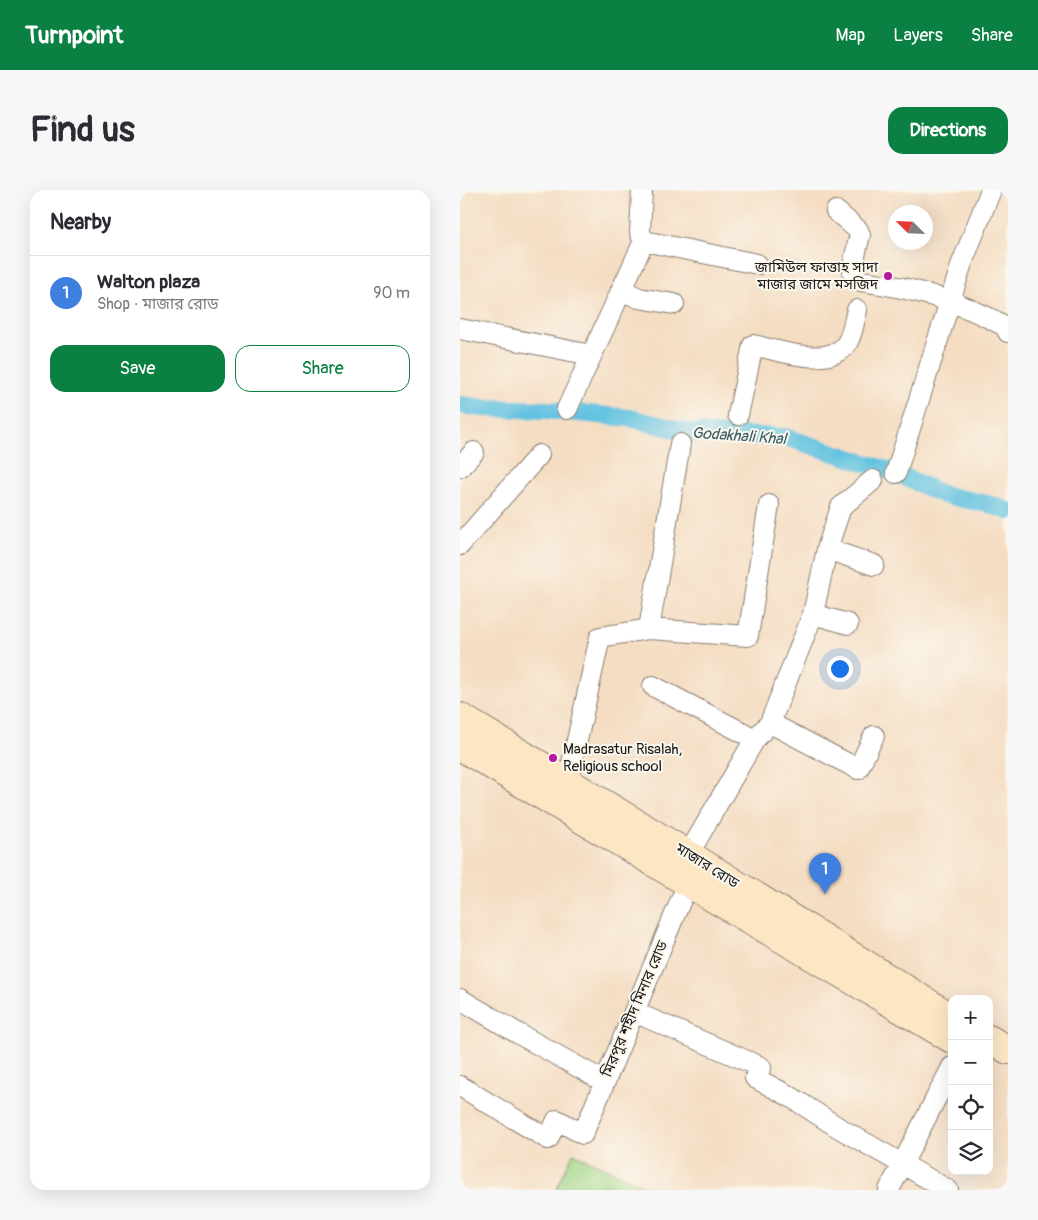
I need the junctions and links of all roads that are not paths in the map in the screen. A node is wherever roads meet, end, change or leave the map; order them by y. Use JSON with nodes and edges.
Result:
{"nodes":[{"id":1,"x":642,"y":190,"type":"edge"},
{"id":2,"x":991,"y":190,"type":"edge"},
{"id":3,"x":836,"y":211,"type":"dead end"},
{"id":4,"x":644,"y":241,"type":"junction"},
{"id":5,"x":757,"y":264,"type":"dead end"},
{"id":6,"x":621,"y":290,"type":"junction"},
{"id":7,"x":950,"y":300,"type":"junction"},
{"id":8,"x":674,"y":304,"type":"dead end"},
{"id":9,"x":857,"y":310,"type":"dead end"},
{"id":10,"x":460,"y":329,"type":"edge"},
{"id":11,"x":1008,"y":332,"type":"edge"},
{"id":12,"x":591,"y":355,"type":"junction"},
{"id":13,"x":567,"y":409,"type":"dead end"},
{"id":14,"x":738,"y":414,"type":"dead end"},
{"id":15,"x":680,"y":444,"type":"dead end"},
{"id":16,"x":474,"y":452,"type":"dead end"},
{"id":17,"x":539,"y":454,"type":"dead end"},
{"id":18,"x":460,"y":466,"type":"edge"},
{"id":19,"x":896,"y":473,"type":"dead end"},
{"id":20,"x":873,"y":480,"type":"dead end"},
{"id":21,"x":769,"y":505,"type":"dead end"},
{"id":22,"x":460,"y":545,"type":"edge"},
{"id":23,"x":828,"y":549,"type":"junction"},
{"id":24,"x":874,"y":565,"type":"dead end"},
{"id":25,"x":813,"y":614,"type":"junction"},
{"id":26,"x":848,"y":624,"type":"dead end"},
{"id":27,"x":649,"y":629,"type":"junction"},
{"id":28,"x":653,"y":686,"type":"dead end"},
{"id":29,"x":460,"y":717,"type":"edge"},
{"id":30,"x":770,"y":723,"type":"junction"},
{"id":31,"x":874,"y":736,"type":"dead end"},
{"id":32,"x":755,"y":739,"type":"junction"},
{"id":33,"x":460,"y":746,"type":"edge"},
{"id":34,"x":568,"y":781,"type":"junction"},
{"id":35,"x":692,"y":866,"type":"junction"},
{"id":36,"x":460,"y":999,"type":"edge"},
{"id":37,"x":634,"y":1012,"type":"junction"},
{"id":38,"x":948,"y":1016,"type":"edge"},
{"id":39,"x":948,"y":1036,"type":"edge"},
{"id":40,"x":991,"y":1040,"type":"edge"},
{"id":41,"x":1008,"y":1050,"type":"edge"},
{"id":42,"x":993,"y":1062,"type":"edge"},
{"id":43,"x":1008,"y":1070,"type":"edge"},
{"id":44,"x":948,"y":1075,"type":"edge"},
{"id":45,"x":605,"y":1082,"type":"junction"},
{"id":46,"x":460,"y":1086,"type":"edge"},
{"id":47,"x":902,"y":1165,"type":"junction"},
{"id":48,"x":889,"y":1190,"type":"edge"},
{"id":49,"x":948,"y":1190,"type":"edge"}],
"edges":[{"from":1,"to":4,"type":"street"},
{"from":2,"to":7,"type":"street"},
{"from":3,"to":7,"type":"street"},
{"from":4,"to":5,"type":"street"},
{"from":4,"to":6,"type":"street"},
{"from":6,"to":8,"type":"street"},
{"from":6,"to":12,"type":"street"},
{"from":7,"to":11,"type":"street"},
{"from":7,"to":19,"type":"street"},
{"from":9,"to":14,"type":"street"},
{"from":10,"to":12,"type":"street"},
{"from":12,"to":13,"type":"street"},
{"from":15,"to":27,"type":"street"},
{"from":16,"to":18,"type":"street"},
{"from":17,"to":22,"type":"street"},
{"from":20,"to":23,"type":"street"},
{"from":21,"to":27,"type":"street"},
{"from":23,"to":24,"type":"street"},
{"from":23,"to":25,"type":"street"},
{"from":25,"to":26,"type":"street"},
{"from":25,"to":30,"type":"street"},
{"from":27,"to":34,"type":"street"},
{"from":28,"to":32,"type":"street"},
{"from":29,"to":34,"type":"main road","name":"মাজার রোড"},
{"from":30,"to":31,"type":"street"},
{"from":30,"to":32,"type":"street","name":"মিরপুর শহীদ মিনার রোড"},
{"from":32,"to":35,"type":"street","name":"মিরপুর শহীদ মিনার রোড"},
{"from":33,"to":35,"type":"main road","name":"মাজার রোড"},
{"from":34,"to":35,"type":"main road","name":"মাজার রোড"},
{"from":35,"to":37,"type":"street","name":"মিরপুর শহীদ মিনার রোড"},
{"from":35,"to":38,"type":"main road","name":"মাজার রোড"},
{"from":35,"to":39,"type":"main road","name":"মাজার রোড"},
{"from":36,"to":45,"type":"street"},
{"from":37,"to":45,"type":"street","name":"মিরপুর শহীদ মিনার রোড"},
{"from":37,"to":47,"type":"street"},
{"from":40,"to":41,"type":"main road"},
{"from":42,"to":43,"type":"main road"},
{"from":44,"to":47,"type":"street"},
{"from":45,"to":46,"type":"street","name":"মিরপুর শহীদ মিনার রোড"},
{"from":47,"to":48,"type":"street"},
{"from":47,"to":49,"type":"street"}]}
